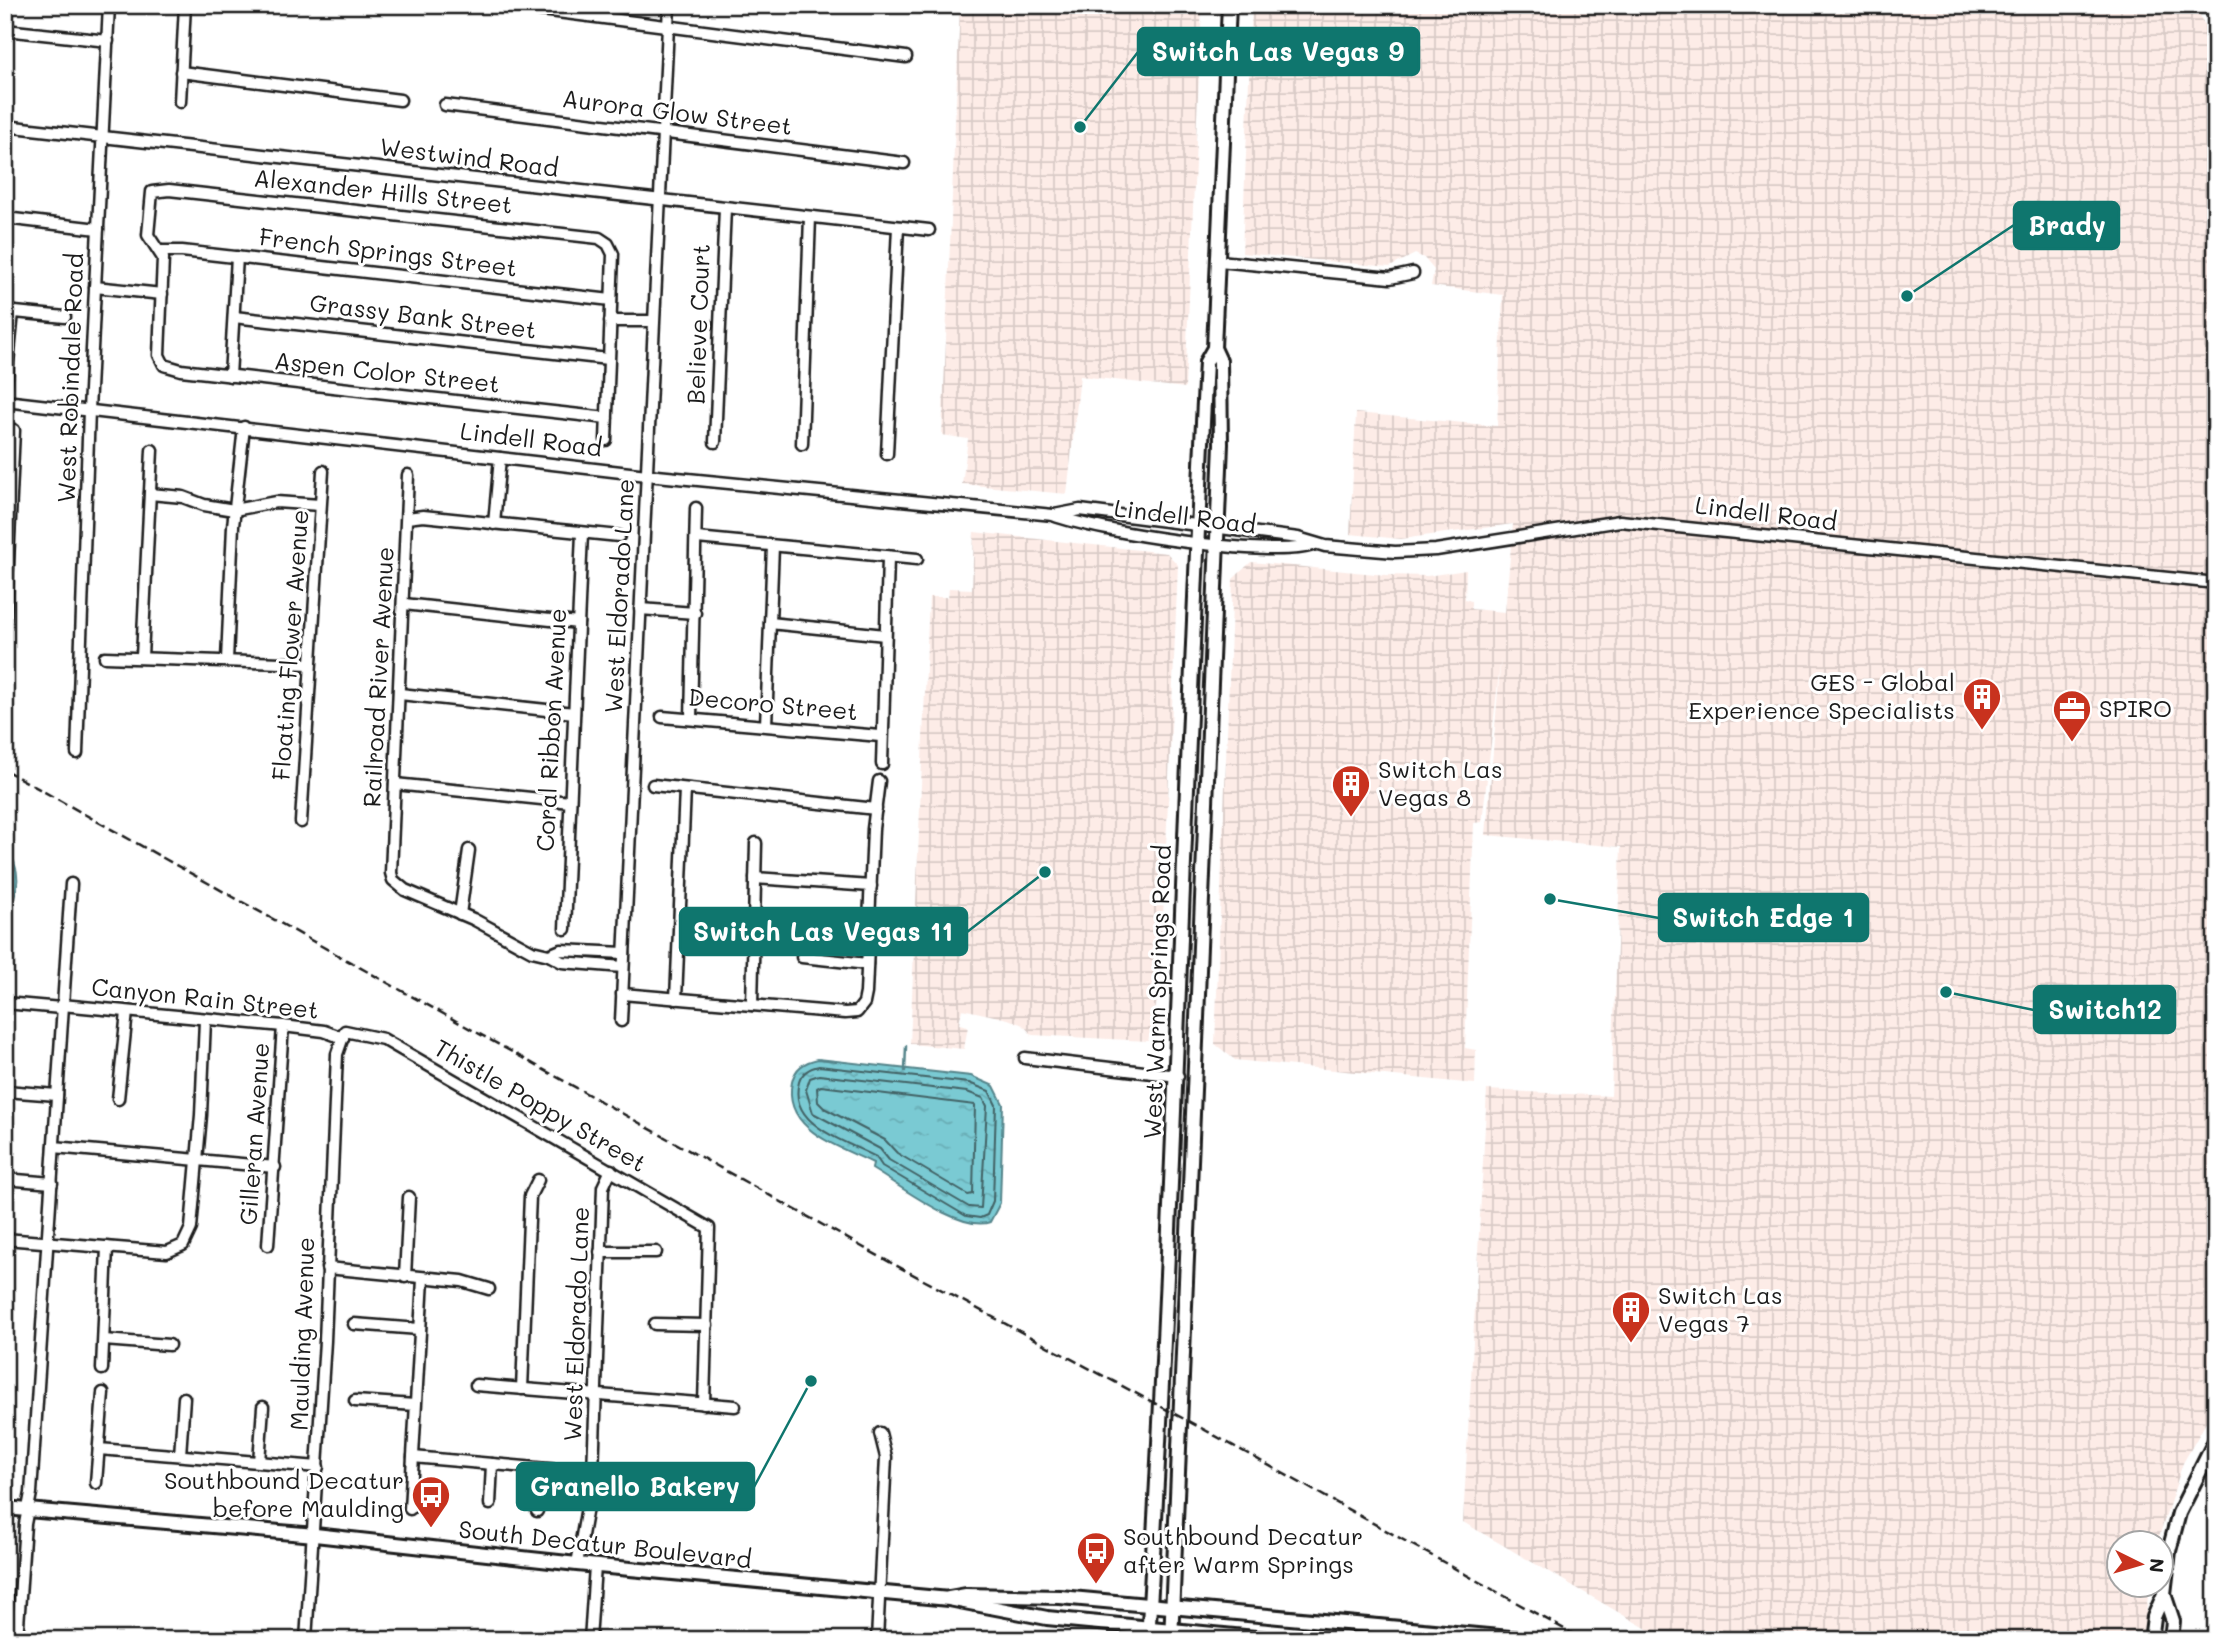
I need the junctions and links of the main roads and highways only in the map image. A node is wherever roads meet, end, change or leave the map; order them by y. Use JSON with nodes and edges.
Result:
{"nodes":[{"id":1,"x":1229,"y":5,"type":"edge"},
{"id":2,"x":2210,"y":5,"type":"edge"},
{"id":3,"x":2216,"y":17,"type":"edge"},
{"id":4,"x":1214,"y":348,"type":"junction"},
{"id":5,"x":2216,"y":1439,"type":"edge"},
{"id":6,"x":5,"y":1508,"type":"edge"},
{"id":7,"x":2175,"y":1530,"type":"edge"},
{"id":8,"x":949,"y":1598,"type":"junction"},
{"id":9,"x":2161,"y":1600,"type":"edge"},
{"id":10,"x":2166,"y":1600,"type":"edge"},
{"id":11,"x":1150,"y":1604,"type":"junction"},
{"id":12,"x":1174,"y":1606,"type":"junction"},
{"id":13,"x":1149,"y":1634,"type":"edge"},
{"id":14,"x":1172,"y":1635,"type":"edge"},
{"id":15,"x":1276,"y":1640,"type":"edge"},
{"id":16,"x":1532,"y":1640,"type":"edge"},
{"id":17,"x":2151,"y":1640,"type":"edge"},
{"id":18,"x":2171,"y":1640,"type":"edge"}],
"edges":[{"from":1,"to":4,"type":"main road","name":"West Warm Springs Road"},
{"from":2,"to":3,"type":"main road"},
{"from":4,"to":11,"type":"main road","name":"West Warm Springs Road"},
{"from":4,"to":12,"type":"main road","name":"West Warm Springs Road"},
{"from":5,"to":7,"type":"main road"},
{"from":6,"to":8,"type":"main road","name":"South Decatur Boulevard"},
{"from":8,"to":11,"type":"main road","name":"South Decatur Boulevard"},
{"from":8,"to":13,"type":"main road","name":"South Decatur Boulevard"},
{"from":9,"to":17,"type":"main road"},
{"from":10,"to":18,"type":"main road"},
{"from":11,"to":12,"type":"main road","name":"South Decatur Boulevard"},
{"from":11,"to":13,"type":"main road","name":"West Warm Springs Road"},
{"from":12,"to":14,"type":"main road","name":"West Warm Springs Road"},
{"from":12,"to":16,"type":"main road","name":"South Decatur Boulevard"},
{"from":13,"to":14,"type":"main road","name":"South Decatur Boulevard"},
{"from":14,"to":15,"type":"main road","name":"South Decatur Boulevard"}]}
